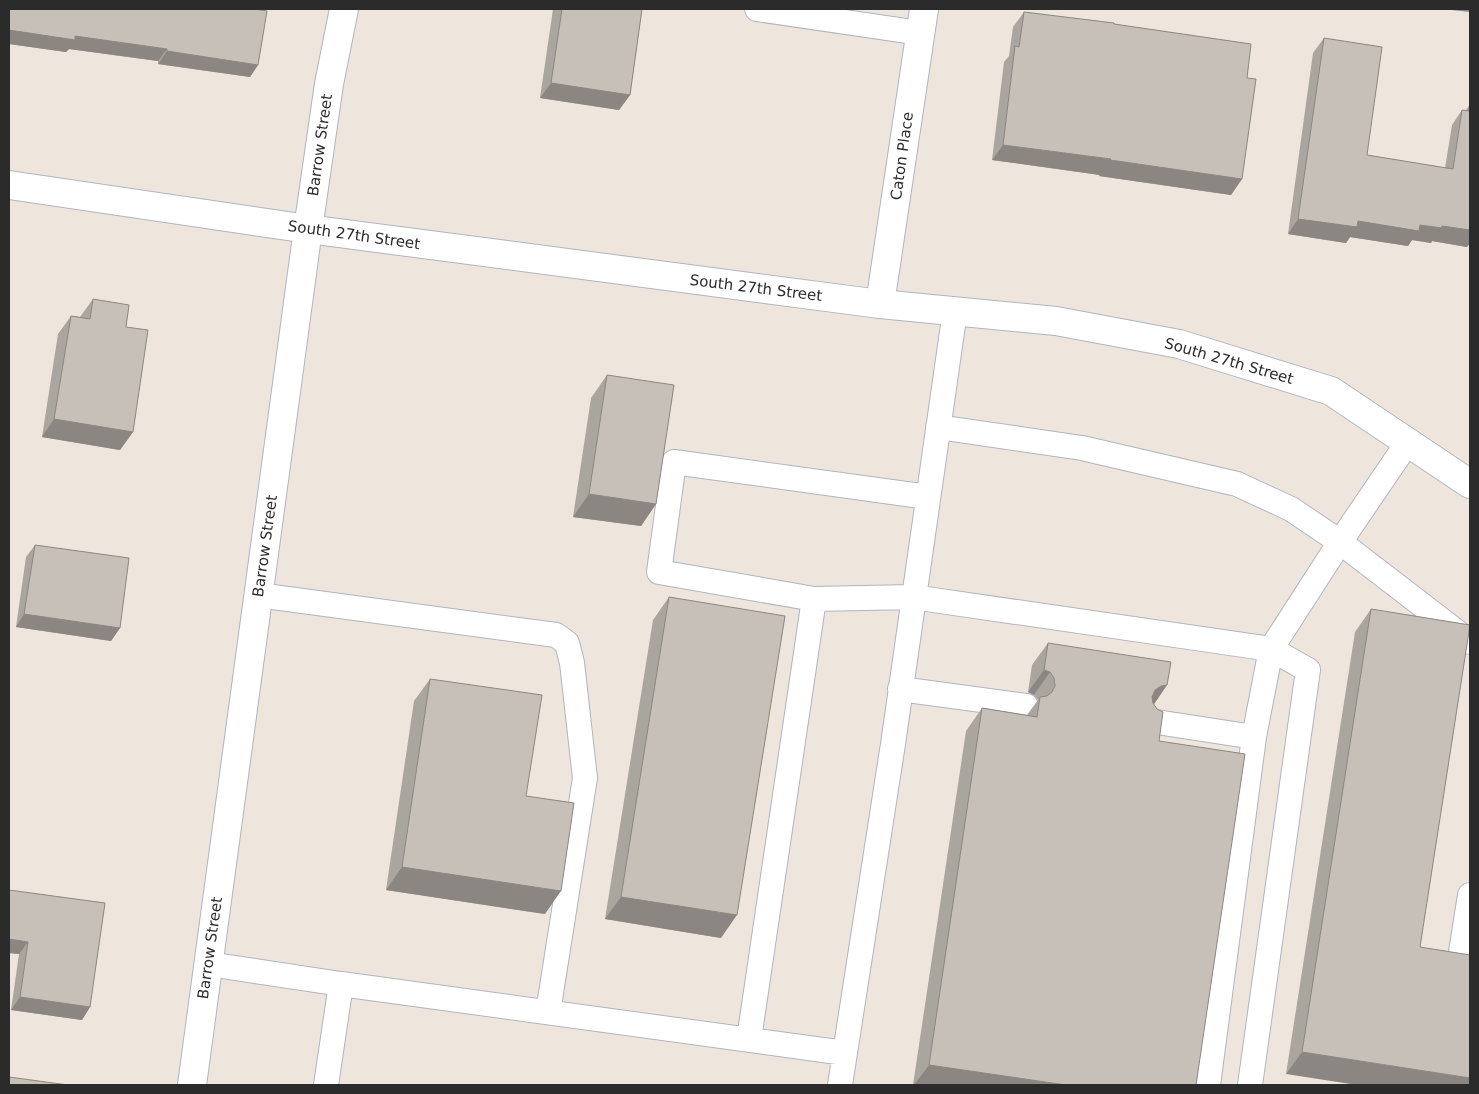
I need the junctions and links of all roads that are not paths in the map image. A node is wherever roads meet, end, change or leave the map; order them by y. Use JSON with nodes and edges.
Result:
{"nodes":[{"id":1,"x":344,"y":9,"type":"edge"},
{"id":2,"x":757,"y":9,"type":"edge"},
{"id":3,"x":922,"y":21,"type":"edge"},
{"id":4,"x":9,"y":185,"type":"edge"},
{"id":5,"x":308,"y":229,"type":"junction"},
{"id":6,"x":880,"y":304,"type":"junction"},
{"id":7,"x":955,"y":311,"type":"junction"},
{"id":8,"x":938,"y":427,"type":"junction"},
{"id":9,"x":1408,"y":442,"type":"junction"},
{"id":10,"x":1469,"y":478,"type":"edge"},
{"id":11,"x":928,"y":497,"type":"junction"},
{"id":12,"x":1340,"y":542,"type":"junction"},
{"id":13,"x":258,"y":595,"type":"junction"},
{"id":14,"x":913,"y":597,"type":"junction"},
{"id":15,"x":814,"y":599,"type":"junction"},
{"id":16,"x":1470,"y":642,"type":"edge"},
{"id":17,"x":1271,"y":649,"type":"junction"},
{"id":18,"x":900,"y":689,"type":"junction"},
{"id":19,"x":1026,"y":706,"type":"dead end"},
{"id":20,"x":1150,"y":721,"type":"edge"},
{"id":21,"x":1254,"y":737,"type":"junction"},
{"id":22,"x":1470,"y":894,"type":"edge"},
{"id":23,"x":1470,"y":954,"type":"edge"},
{"id":24,"x":208,"y":964,"type":"junction"},
{"id":25,"x":341,"y":984,"type":"junction"},
{"id":26,"x":548,"y":1012,"type":"junction"},
{"id":27,"x":749,"y":1039,"type":"junction"},
{"id":28,"x":845,"y":1053,"type":"junction"},
{"id":29,"x":192,"y":1085,"type":"edge"},
{"id":30,"x":326,"y":1085,"type":"edge"},
{"id":31,"x":840,"y":1085,"type":"edge"},
{"id":32,"x":1208,"y":1085,"type":"edge"},
{"id":33,"x":1250,"y":1085,"type":"edge"}],
"edges":[{"from":1,"to":5,"type":"main road","name":"Barrow Street"},
{"from":2,"to":3,"type":"lane"},
{"from":3,"to":6,"type":"main road","name":"Caton Place"},
{"from":4,"to":5,"type":"main road","name":"South 27th Street"},
{"from":5,"to":6,"type":"main road","name":"South 27th Street"},
{"from":5,"to":13,"type":"main road","name":"Barrow Street"},
{"from":6,"to":7,"type":"main road","name":"South 27th Street"},
{"from":7,"to":8,"type":"lane"},
{"from":7,"to":9,"type":"main road","name":"South 27th Street"},
{"from":8,"to":11,"type":"lane"},
{"from":8,"to":12,"type":"lane"},
{"from":9,"to":10,"type":"main road","name":"South 27th Street"},
{"from":9,"to":12,"type":"lane"},
{"from":11,"to":14,"type":"lane"},
{"from":11,"to":15,"type":"lane"},
{"from":12,"to":16,"type":"lane"},
{"from":12,"to":17,"type":"lane"},
{"from":13,"to":24,"type":"main road","name":"Barrow Street"},
{"from":13,"to":26,"type":"lane"},
{"from":14,"to":15,"type":"lane"},
{"from":14,"to":17,"type":"lane"},
{"from":14,"to":18,"type":"lane"},
{"from":15,"to":27,"type":"lane"},
{"from":17,"to":21,"type":"lane"},
{"from":17,"to":33,"type":"lane"},
{"from":18,"to":19,"type":"lane"},
{"from":18,"to":28,"type":"lane"},
{"from":20,"to":21,"type":"lane"},
{"from":21,"to":32,"type":"lane"},
{"from":22,"to":23,"type":"lane"},
{"from":24,"to":25,"type":"lane"},
{"from":24,"to":29,"type":"main road","name":"Barrow Street"},
{"from":25,"to":26,"type":"lane"},
{"from":25,"to":30,"type":"lane"},
{"from":26,"to":27,"type":"lane"},
{"from":27,"to":28,"type":"lane"},
{"from":28,"to":31,"type":"lane"}]}
